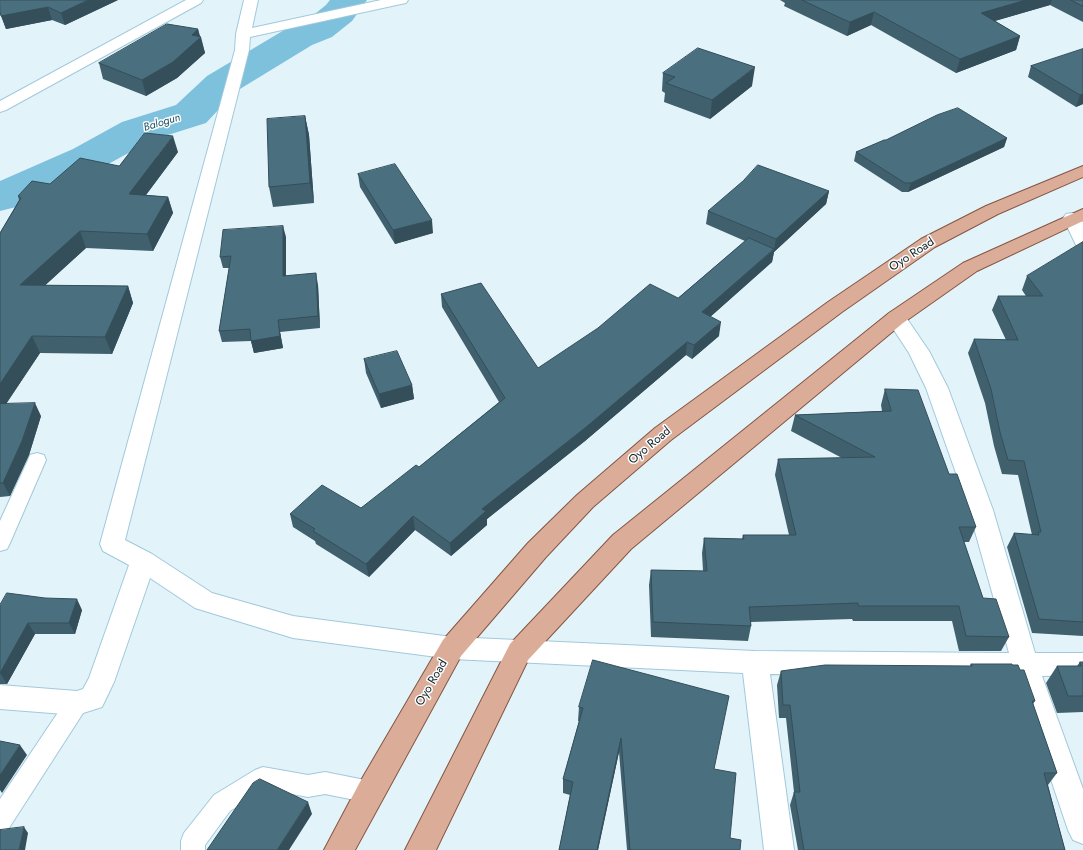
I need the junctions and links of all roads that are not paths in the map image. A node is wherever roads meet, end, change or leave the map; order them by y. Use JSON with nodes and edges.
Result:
{"nodes":[{"id":1,"x":196,"y":0,"type":"edge"},
{"id":2,"x":251,"y":0,"type":"edge"},
{"id":3,"x":401,"y":0,"type":"edge"},
{"id":4,"x":243,"y":34,"type":"junction"},
{"id":5,"x":0,"y":107,"type":"edge"},
{"id":6,"x":1083,"y":171,"type":"edge"},
{"id":7,"x":1078,"y":216,"type":"edge"},
{"id":8,"x":1083,"y":241,"type":"edge"},
{"id":9,"x":896,"y":318,"type":"junction"},
{"id":10,"x":37,"y":460,"type":"dead end"},
{"id":11,"x":0,"y":543,"type":"edge"},
{"id":12,"x":143,"y":561,"type":"junction"},
{"id":13,"x":452,"y":648,"type":"junction"},
{"id":14,"x":519,"y":652,"type":"junction"},
{"id":15,"x":755,"y":662,"type":"junction"},
{"id":16,"x":1083,"y":664,"type":"edge"},
{"id":17,"x":1025,"y":665,"type":"junction"},
{"id":18,"x":0,"y":697,"type":"edge"},
{"id":19,"x":77,"y":703,"type":"junction"},
{"id":20,"x":370,"y":792,"type":"junction"},
{"id":21,"x":0,"y":820,"type":"edge"},
{"id":22,"x":1083,"y":830,"type":"edge"},
{"id":23,"x":193,"y":850,"type":"edge"},
{"id":24,"x":339,"y":850,"type":"edge"},
{"id":25,"x":420,"y":850,"type":"edge"},
{"id":26,"x":779,"y":850,"type":"edge"}],
"edges":[{"from":1,"to":5,"type":"street"},
{"from":2,"to":4,"type":"street"},
{"from":3,"to":4,"type":"street"},
{"from":4,"to":12,"type":"street"},
{"from":6,"to":13,"type":"main road","name":"Oyo Road"},
{"from":7,"to":8,"type":"street"},
{"from":7,"to":9,"type":"main road"},
{"from":9,"to":14,"type":"main road"},
{"from":9,"to":17,"type":"street"},
{"from":10,"to":11,"type":"lane"},
{"from":12,"to":13,"type":"street"},
{"from":12,"to":19,"type":"street"},
{"from":13,"to":14,"type":"street"},
{"from":13,"to":20,"type":"main road","name":"Oyo Road"},
{"from":14,"to":15,"type":"street"},
{"from":14,"to":25,"type":"main road"},
{"from":15,"to":17,"type":"street"},
{"from":15,"to":26,"type":"street"},
{"from":16,"to":17,"type":"street"},
{"from":17,"to":22,"type":"street"},
{"from":18,"to":19,"type":"street"},
{"from":19,"to":21,"type":"lane"},
{"from":20,"to":23,"type":"lane"},
{"from":20,"to":24,"type":"main road","name":"Oyo Road"}]}
